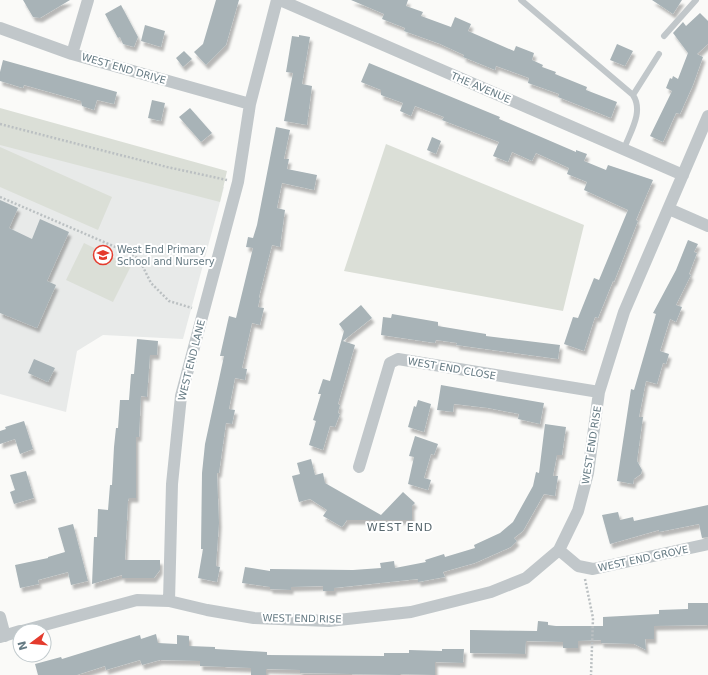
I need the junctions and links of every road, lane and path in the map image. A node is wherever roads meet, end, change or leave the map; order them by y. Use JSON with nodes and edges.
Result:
{"nodes":[{"id":1,"x":88,"y":0,"type":"edge"},
{"id":2,"x":277,"y":0,"type":"edge"},
{"id":3,"x":280,"y":0,"type":"edge"},
{"id":4,"x":521,"y":0,"type":"edge"},
{"id":5,"x":696,"y":0,"type":"edge"},
{"id":6,"x":0,"y":28,"type":"edge"},
{"id":7,"x":664,"y":36,"type":"dead end"},
{"id":8,"x":72,"y":54,"type":"junction"},
{"id":9,"x":659,"y":54,"type":"dead end"},
{"id":10,"x":633,"y":95,"type":"junction"},
{"id":11,"x":250,"y":104,"type":"junction"},
{"id":12,"x":708,"y":116,"type":"edge"},
{"id":13,"x":0,"y":124,"type":"edge"},
{"id":14,"x":624,"y":149,"type":"junction"},
{"id":15,"x":683,"y":175,"type":"junction"},
{"id":16,"x":238,"y":182,"type":"junction"},
{"id":17,"x":0,"y":198,"type":"edge"},
{"id":18,"x":669,"y":209,"type":"junction"},
{"id":19,"x":708,"y":226,"type":"edge"},
{"id":20,"x":204,"y":310,"type":"junction"},
{"id":21,"x":599,"y":392,"type":"junction"},
{"id":22,"x":359,"y":467,"type":"dead end"},
{"id":23,"x":708,"y":544,"type":"edge"},
{"id":24,"x":559,"y":550,"type":"junction"},
{"id":25,"x":583,"y":568,"type":"junction"},
{"id":26,"x":169,"y":601,"type":"junction"},
{"id":27,"x":0,"y":618,"type":"edge"},
{"id":28,"x":51,"y":623,"type":"edge"},
{"id":29,"x":12,"y":633,"type":"edge"},
{"id":30,"x":2,"y":636,"type":"edge"},
{"id":31,"x":591,"y":675,"type":"edge"}],
"edges":[{"from":1,"to":8,"type":"street"},
{"from":2,"to":11,"type":"street","name":"WEST END LANE"},
{"from":3,"to":14,"type":"street","name":"THE AVENUE"},
{"from":4,"to":10,"type":"lane"},
{"from":5,"to":7,"type":"lane"},
{"from":6,"to":8,"type":"street","name":"WEST END DRIVE"},
{"from":8,"to":11,"type":"street","name":"WEST END DRIVE"},
{"from":9,"to":10,"type":"lane"},
{"from":10,"to":14,"type":"lane"},
{"from":11,"to":16,"type":"street","name":"WEST END LANE"},
{"from":12,"to":15,"type":"street","name":"WEST END RISE"},
{"from":13,"to":16,"type":"path"},
{"from":14,"to":15,"type":"street","name":"THE AVENUE"},
{"from":15,"to":18,"type":"street","name":"WEST END RISE"},
{"from":16,"to":20,"type":"street","name":"WEST END LANE"},
{"from":17,"to":20,"type":"path"},
{"from":18,"to":19,"type":"street"},
{"from":18,"to":21,"type":"street","name":"WEST END RISE"},
{"from":20,"to":26,"type":"street","name":"WEST END LANE"},
{"from":21,"to":22,"type":"street","name":"WEST END CLOSE"},
{"from":21,"to":24,"type":"street","name":"WEST END RISE"},
{"from":23,"to":25,"type":"street","name":"WEST END GROVE"},
{"from":24,"to":25,"type":"street","name":"WEST END GROVE"},
{"from":24,"to":26,"type":"street","name":"WEST END RISE"},
{"from":25,"to":31,"type":"path"},
{"from":26,"to":28,"type":"street"},
{"from":27,"to":30,"type":"street"},
{"from":29,"to":30,"type":"street"}]}
